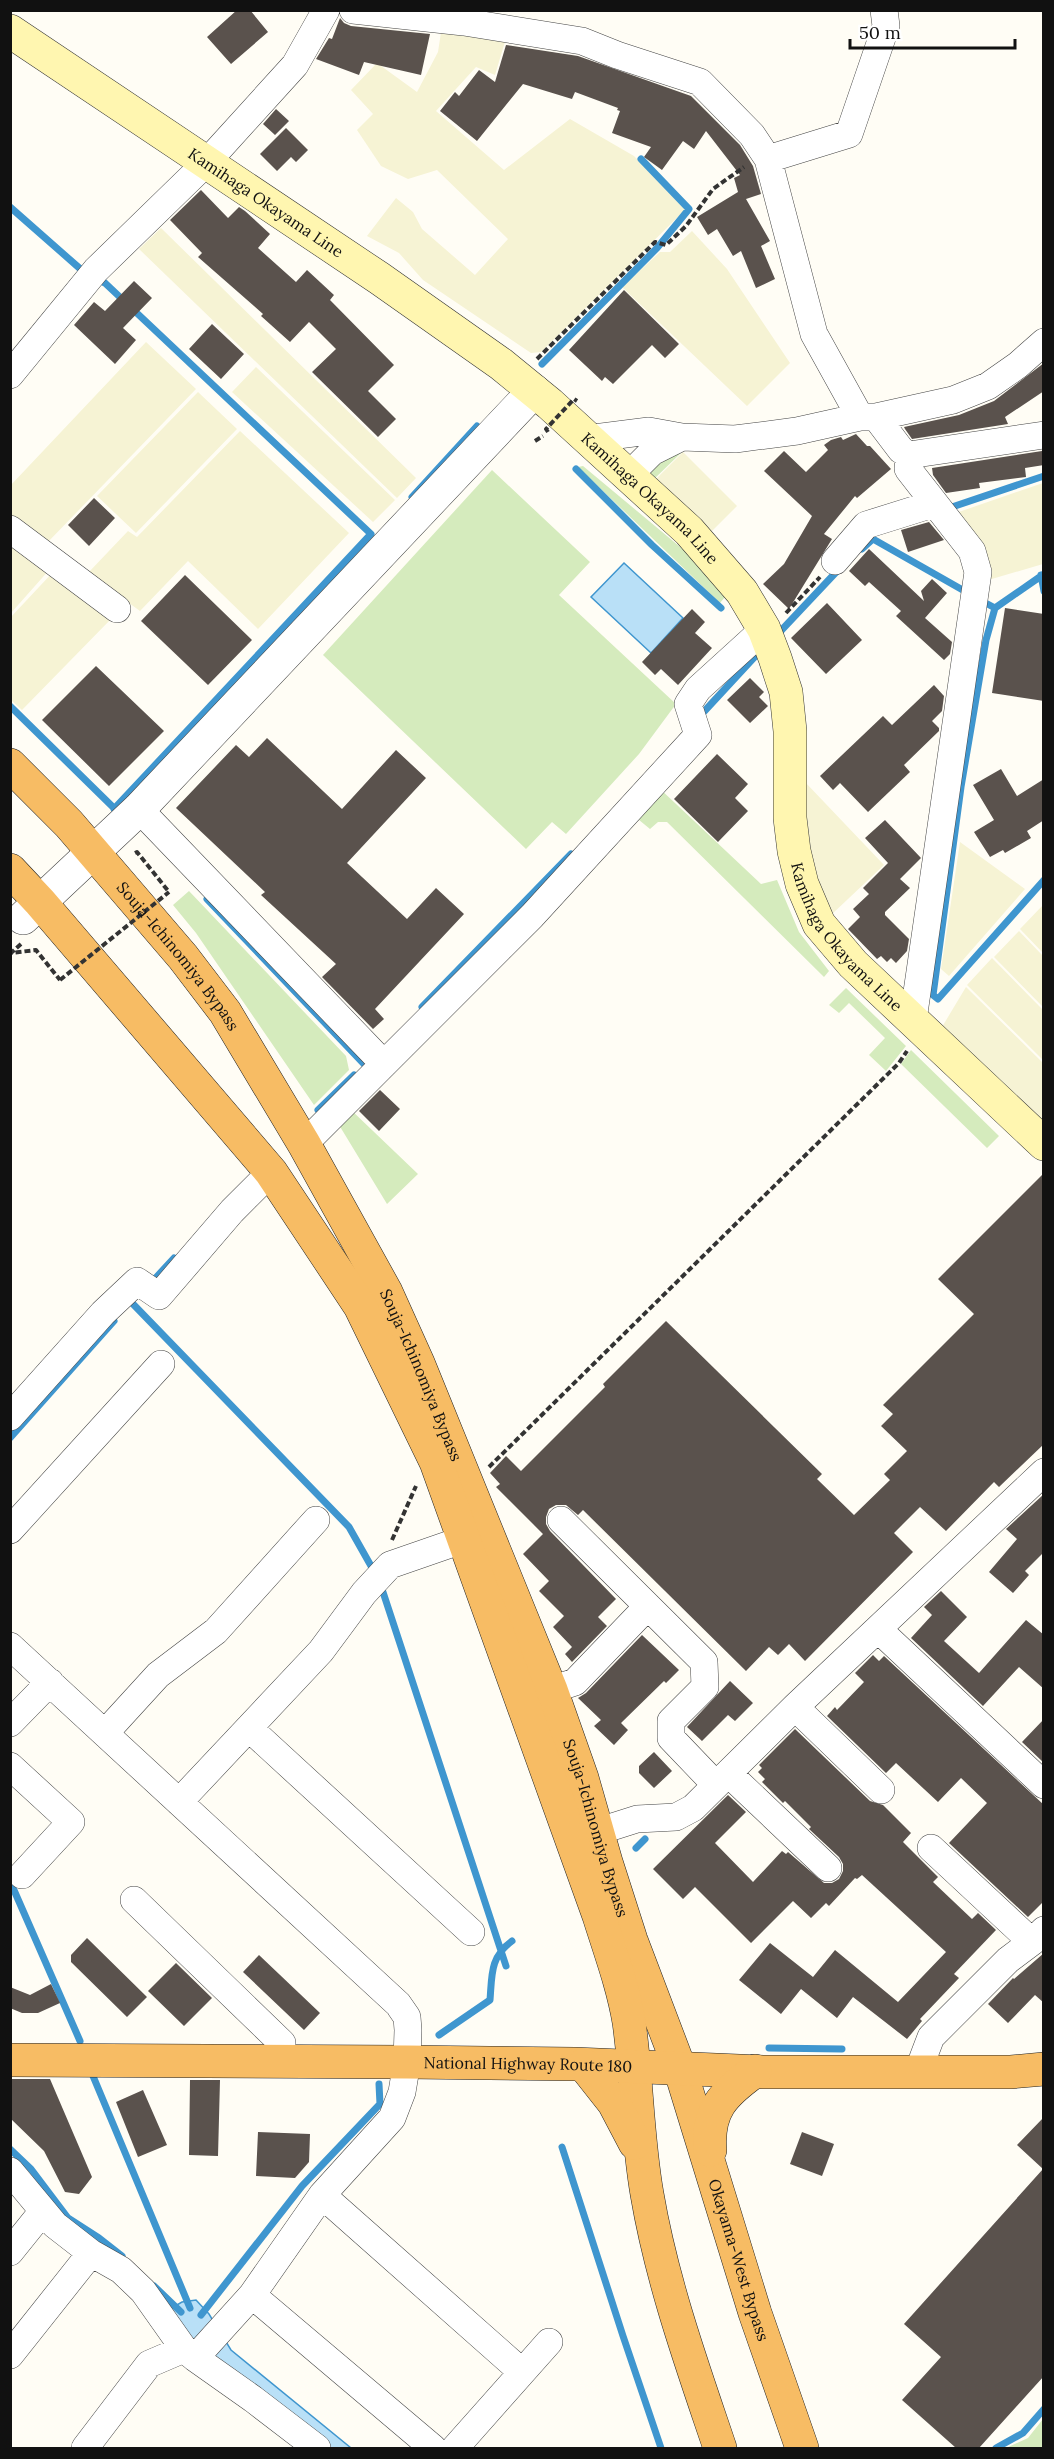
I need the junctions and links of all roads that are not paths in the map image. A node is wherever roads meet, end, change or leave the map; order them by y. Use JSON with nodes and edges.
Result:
{"nodes":[{"id":1,"x":326,"y":10,"type":"edge"},
{"id":2,"x":353,"y":10,"type":"edge"},
{"id":3,"x":884,"y":10,"type":"edge"},
{"id":4,"x":10,"y":30,"type":"edge"},
{"id":5,"x":768,"y":159,"type":"junction"},
{"id":6,"x":207,"y":162,"type":"junction"},
{"id":7,"x":1044,"y":342,"type":"edge"},
{"id":8,"x":10,"y":375,"type":"edge"},
{"id":9,"x":533,"y":377,"type":"junction"},
{"id":10,"x":868,"y":417,"type":"junction"},
{"id":11,"x":1044,"y":435,"type":"edge"},
{"id":12,"x":682,"y":437,"type":"junction"},
{"id":13,"x":586,"y":439,"type":"junction"},
{"id":14,"x":909,"y":455,"type":"junction"},
{"id":15,"x":629,"y":475,"type":"junction"},
{"id":16,"x":938,"y":509,"type":"junction"},
{"id":17,"x":10,"y":529,"type":"edge"},
{"id":18,"x":835,"y":561,"type":"road end"},
{"id":19,"x":117,"y":609,"type":"dead end"},
{"id":20,"x":769,"y":641,"type":"junction"},
{"id":21,"x":10,"y":765,"type":"edge"},
{"id":22,"x":133,"y":825,"type":"junction"},
{"id":23,"x":93,"y":853,"type":"junction"},
{"id":24,"x":10,"y":870,"type":"edge"},
{"id":25,"x":23,"y":926,"type":"edge"},
{"id":26,"x":910,"y":1030,"type":"junction"},
{"id":27,"x":377,"y":1058,"type":"junction"},
{"id":28,"x":304,"y":1144,"type":"junction"},
{"id":29,"x":1044,"y":1144,"type":"edge"},
{"id":30,"x":271,"y":1172,"type":"junction"},
{"id":31,"x":161,"y":1364,"type":"dead end"},
{"id":32,"x":10,"y":1417,"type":"edge"},
{"id":33,"x":1044,"y":1472,"type":"edge"},
{"id":34,"x":316,"y":1520,"type":"dead end"},
{"id":35,"x":561,"y":1520,"type":"dead end"},
{"id":36,"x":10,"y":1530,"type":"edge"},
{"id":37,"x":465,"y":1539,"type":"junction"},
{"id":38,"x":647,"y":1607,"type":"junction"},
{"id":39,"x":879,"y":1630,"type":"junction"},
{"id":40,"x":10,"y":1646,"type":"edge"},
{"id":41,"x":50,"y":1682,"type":"junction"},
{"id":42,"x":551,"y":1690,"type":"junction"},
{"id":43,"x":795,"y":1707,"type":"junction"},
{"id":44,"x":10,"y":1723,"type":"edge"},
{"id":45,"x":249,"y":1728,"type":"junction"},
{"id":46,"x":105,"y":1733,"type":"junction"},
{"id":47,"x":10,"y":1766,"type":"edge"},
{"id":48,"x":722,"y":1780,"type":"junction"},
{"id":49,"x":1044,"y":1785,"type":"edge"},
{"id":50,"x":881,"y":1790,"type":"dead end"},
{"id":51,"x":179,"y":1802,"type":"junction"},
{"id":52,"x":596,"y":1832,"type":"junction"},
{"id":53,"x":931,"y":1848,"type":"dead end"},
{"id":54,"x":828,"y":1868,"type":"dead end"},
{"id":55,"x":22,"y":1875,"type":"dead end"},
{"id":56,"x":134,"y":1900,"type":"dead end"},
{"id":57,"x":471,"y":1932,"type":"dead end"},
{"id":58,"x":1038,"y":1936,"type":"edge"},
{"id":59,"x":10,"y":2060,"type":"edge"},
{"id":60,"x":407,"y":2062,"type":"junction"},
{"id":61,"x":282,"y":2063,"type":"junction"},
{"id":62,"x":584,"y":2065,"type":"junction"},
{"id":63,"x":635,"y":2067,"type":"junction"},
{"id":64,"x":680,"y":2068,"type":"junction"},
{"id":65,"x":1044,"y":2069,"type":"edge"},
{"id":66,"x":755,"y":2072,"type":"junction"},
{"id":67,"x":922,"y":2072,"type":"junction"},
{"id":68,"x":641,"y":2157,"type":"junction"},
{"id":69,"x":710,"y":2162,"type":"junction"},
{"id":70,"x":10,"y":2171,"type":"edge"},
{"id":71,"x":322,"y":2195,"type":"junction"},
{"id":72,"x":43,"y":2211,"type":"junction"},
{"id":73,"x":10,"y":2252,"type":"edge"},
{"id":74,"x":91,"y":2253,"type":"junction"},
{"id":75,"x":252,"y":2295,"type":"junction"},
{"id":76,"x":549,"y":2342,"type":"dead end"},
{"id":77,"x":194,"y":2352,"type":"junction"},
{"id":78,"x":10,"y":2355,"type":"edge"},
{"id":79,"x":522,"y":2372,"type":"junction"},
{"id":80,"x":84,"y":2448,"type":"edge"},
{"id":81,"x":317,"y":2448,"type":"edge"},
{"id":82,"x":433,"y":2448,"type":"edge"},
{"id":83,"x":454,"y":2448,"type":"edge"},
{"id":84,"x":720,"y":2448,"type":"edge"},
{"id":85,"x":801,"y":2448,"type":"edge"}],
"edges":[{"from":1,"to":6,"type":"street"},
{"from":2,"to":5,"type":"street"},
{"from":3,"to":5,"type":"street"},
{"from":4,"to":6,"type":"main road","name":"Kamihaga Okayama Line"},
{"from":5,"to":10,"type":"street"},
{"from":6,"to":8,"type":"street"},
{"from":6,"to":9,"type":"main road","name":"Kamihaga Okayama Line"},
{"from":7,"to":10,"type":"street"},
{"from":9,"to":13,"type":"main road","name":"Kamihaga Okayama Line"},
{"from":9,"to":22,"type":"street"},
{"from":10,"to":12,"type":"street"},
{"from":10,"to":14,"type":"street"},
{"from":11,"to":14,"type":"street"},
{"from":12,"to":13,"type":"street"},
{"from":12,"to":15,"type":"street"},
{"from":13,"to":15,"type":"main road","name":"Kamihaga Okayama Line"},
{"from":14,"to":16,"type":"street"},
{"from":15,"to":20,"type":"main road","name":"Kamihaga Okayama Line"},
{"from":16,"to":18,"type":"street"},
{"from":16,"to":26,"type":"street"},
{"from":17,"to":19,"type":"street"},
{"from":20,"to":26,"type":"main road","name":"Kamihaga Okayama Line"},
{"from":20,"to":27,"type":"street"},
{"from":21,"to":23,"type":"highway","name":"Souja-Ichinomiya Bypass"},
{"from":22,"to":23,"type":"street"},
{"from":22,"to":27,"type":"street"},
{"from":23,"to":25,"type":"street"},
{"from":23,"to":28,"type":"highway","name":"Souja-Ichinomiya Bypass"},
{"from":24,"to":25,"type":"highway","name":"Souja-Ichinomiya Bypass"},
{"from":25,"to":30,"type":"highway","name":"Souja-Ichinomiya Bypass"},
{"from":26,"to":29,"type":"main road","name":"Kamihaga Okayama Line"},
{"from":27,"to":28,"type":"street"},
{"from":28,"to":42,"type":"highway","name":"Souja-Ichinomiya Bypass"},
{"from":30,"to":32,"type":"street"},
{"from":30,"to":37,"type":"highway","name":"Souja-Ichinomiya Bypass"},
{"from":31,"to":36,"type":"street"},
{"from":33,"to":39,"type":"street"},
{"from":34,"to":46,"type":"street"},
{"from":35,"to":38,"type":"street"},
{"from":37,"to":45,"type":"street"},
{"from":37,"to":63,"type":"highway","name":"Souja-Ichinomiya Bypass"},
{"from":38,"to":42,"type":"street"},
{"from":38,"to":48,"type":"street"},
{"from":39,"to":43,"type":"street"},
{"from":39,"to":49,"type":"street"},
{"from":40,"to":41,"type":"street"},
{"from":41,"to":44,"type":"street"},
{"from":41,"to":46,"type":"street"},
{"from":42,"to":52,"type":"highway","name":"Souja-Ichinomiya Bypass"},
{"from":43,"to":48,"type":"street"},
{"from":43,"to":50,"type":"street"},
{"from":45,"to":51,"type":"street"},
{"from":45,"to":57,"type":"street"},
{"from":46,"to":51,"type":"street"},
{"from":47,"to":55,"type":"street"},
{"from":48,"to":52,"type":"street"},
{"from":48,"to":54,"type":"street"},
{"from":51,"to":60,"type":"street"},
{"from":52,"to":64,"type":"highway","name":"Souja-Ichinomiya Bypass"},
{"from":53,"to":58,"type":"street"},
{"from":56,"to":61,"type":"street"},
{"from":58,"to":67,"type":"street"},
{"from":59,"to":61,"type":"highway","name":"National Highway Route 180"},
{"from":60,"to":61,"type":"highway","name":"National Highway Route 180"},
{"from":60,"to":62,"type":"highway","name":"National Highway Route 180"},
{"from":60,"to":71,"type":"street"},
{"from":62,"to":63,"type":"highway","name":"National Highway Route 180"},
{"from":62,"to":68,"type":"highway"},
{"from":63,"to":64,"type":"highway","name":"National Highway Route 180"},
{"from":63,"to":68,"type":"highway"},
{"from":64,"to":66,"type":"highway","name":"National Highway Route 180"},
{"from":64,"to":69,"type":"highway","name":"Okayama-West Bypass"},
{"from":65,"to":67,"type":"highway","name":"National Highway Route 180"},
{"from":66,"to":67,"type":"highway","name":"National Highway Route 180"},
{"from":66,"to":69,"type":"highway"},
{"from":68,"to":84,"type":"highway"},
{"from":69,"to":85,"type":"highway","name":"Okayama-West Bypass"},
{"from":70,"to":72,"type":"street"},
{"from":71,"to":75,"type":"street"},
{"from":71,"to":79,"type":"street"},
{"from":72,"to":73,"type":"street"},
{"from":72,"to":74,"type":"street"},
{"from":74,"to":77,"type":"street"},
{"from":74,"to":78,"type":"street"},
{"from":75,"to":77,"type":"street"},
{"from":75,"to":82,"type":"street"},
{"from":76,"to":79,"type":"street"},
{"from":77,"to":80,"type":"street"},
{"from":77,"to":81,"type":"street"},
{"from":79,"to":83,"type":"street"}]}
